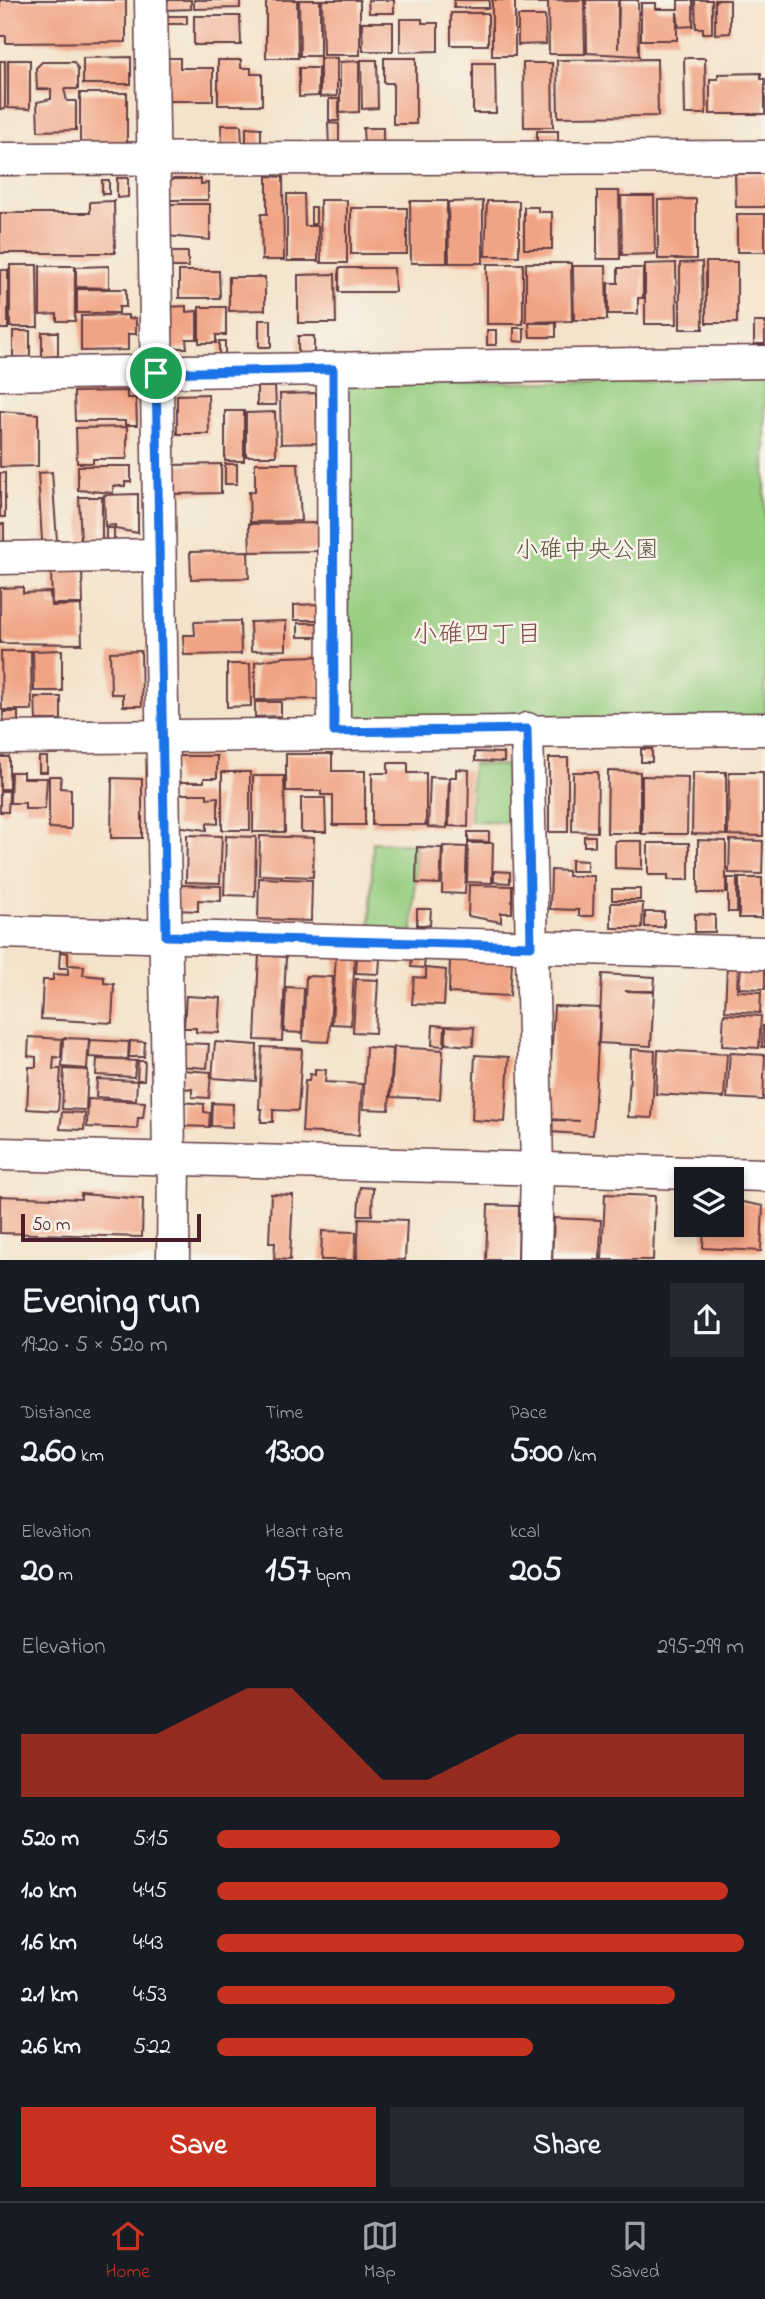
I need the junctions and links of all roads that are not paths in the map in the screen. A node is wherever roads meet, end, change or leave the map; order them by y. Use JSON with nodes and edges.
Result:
{"nodes":[{"id":1,"x":151,"y":0,"type":"edge"},
{"id":2,"x":765,"y":157,"type":"edge"},
{"id":3,"x":153,"y":158,"type":"junction"},
{"id":4,"x":0,"y":159,"type":"edge"},
{"id":5,"x":765,"y":362,"type":"edge"},
{"id":6,"x":333,"y":369,"type":"junction"},
{"id":7,"x":156,"y":373,"type":"junction"},
{"id":8,"x":0,"y":374,"type":"edge"},
{"id":9,"x":159,"y":555,"type":"junction"},
{"id":10,"x":0,"y":558,"type":"edge"},
{"id":11,"x":527,"y":729,"type":"junction"},
{"id":12,"x":765,"y":729,"type":"edge"},
{"id":13,"x":334,"y":732,"type":"junction"},
{"id":14,"x":162,"y":735,"type":"junction"},
{"id":15,"x":0,"y":738,"type":"edge"},
{"id":16,"x":0,"y":932,"type":"edge"},
{"id":17,"x":166,"y":936,"type":"junction"},
{"id":18,"x":531,"y":946,"type":"junction"},
{"id":19,"x":765,"y":953,"type":"edge"},
{"id":20,"x":0,"y":1154,"type":"edge"},
{"id":21,"x":172,"y":1158,"type":"junction"},
{"id":22,"x":537,"y":1168,"type":"junction"},
{"id":23,"x":765,"y":1175,"type":"edge"},
{"id":24,"x":173,"y":1259,"type":"edge"},
{"id":25,"x":535,"y":1259,"type":"edge"}],
"edges":[{"from":1,"to":3,"type":"street"},
{"from":2,"to":3,"type":"street"},
{"from":3,"to":4,"type":"street"},
{"from":3,"to":7,"type":"street"},
{"from":5,"to":6,"type":"street"},
{"from":6,"to":7,"type":"street"},
{"from":6,"to":13,"type":"street"},
{"from":7,"to":8,"type":"street"},
{"from":7,"to":9,"type":"street"},
{"from":9,"to":10,"type":"street"},
{"from":9,"to":14,"type":"street"},
{"from":11,"to":12,"type":"street"},
{"from":11,"to":13,"type":"street"},
{"from":11,"to":18,"type":"street"},
{"from":13,"to":14,"type":"street"},
{"from":14,"to":15,"type":"street"},
{"from":14,"to":17,"type":"street"},
{"from":16,"to":17,"type":"street"},
{"from":17,"to":18,"type":"street"},
{"from":17,"to":21,"type":"street"},
{"from":18,"to":19,"type":"street"},
{"from":18,"to":22,"type":"street"},
{"from":20,"to":21,"type":"street"},
{"from":21,"to":22,"type":"street"},
{"from":21,"to":24,"type":"street"},
{"from":22,"to":23,"type":"street"},
{"from":22,"to":25,"type":"street"}]}
